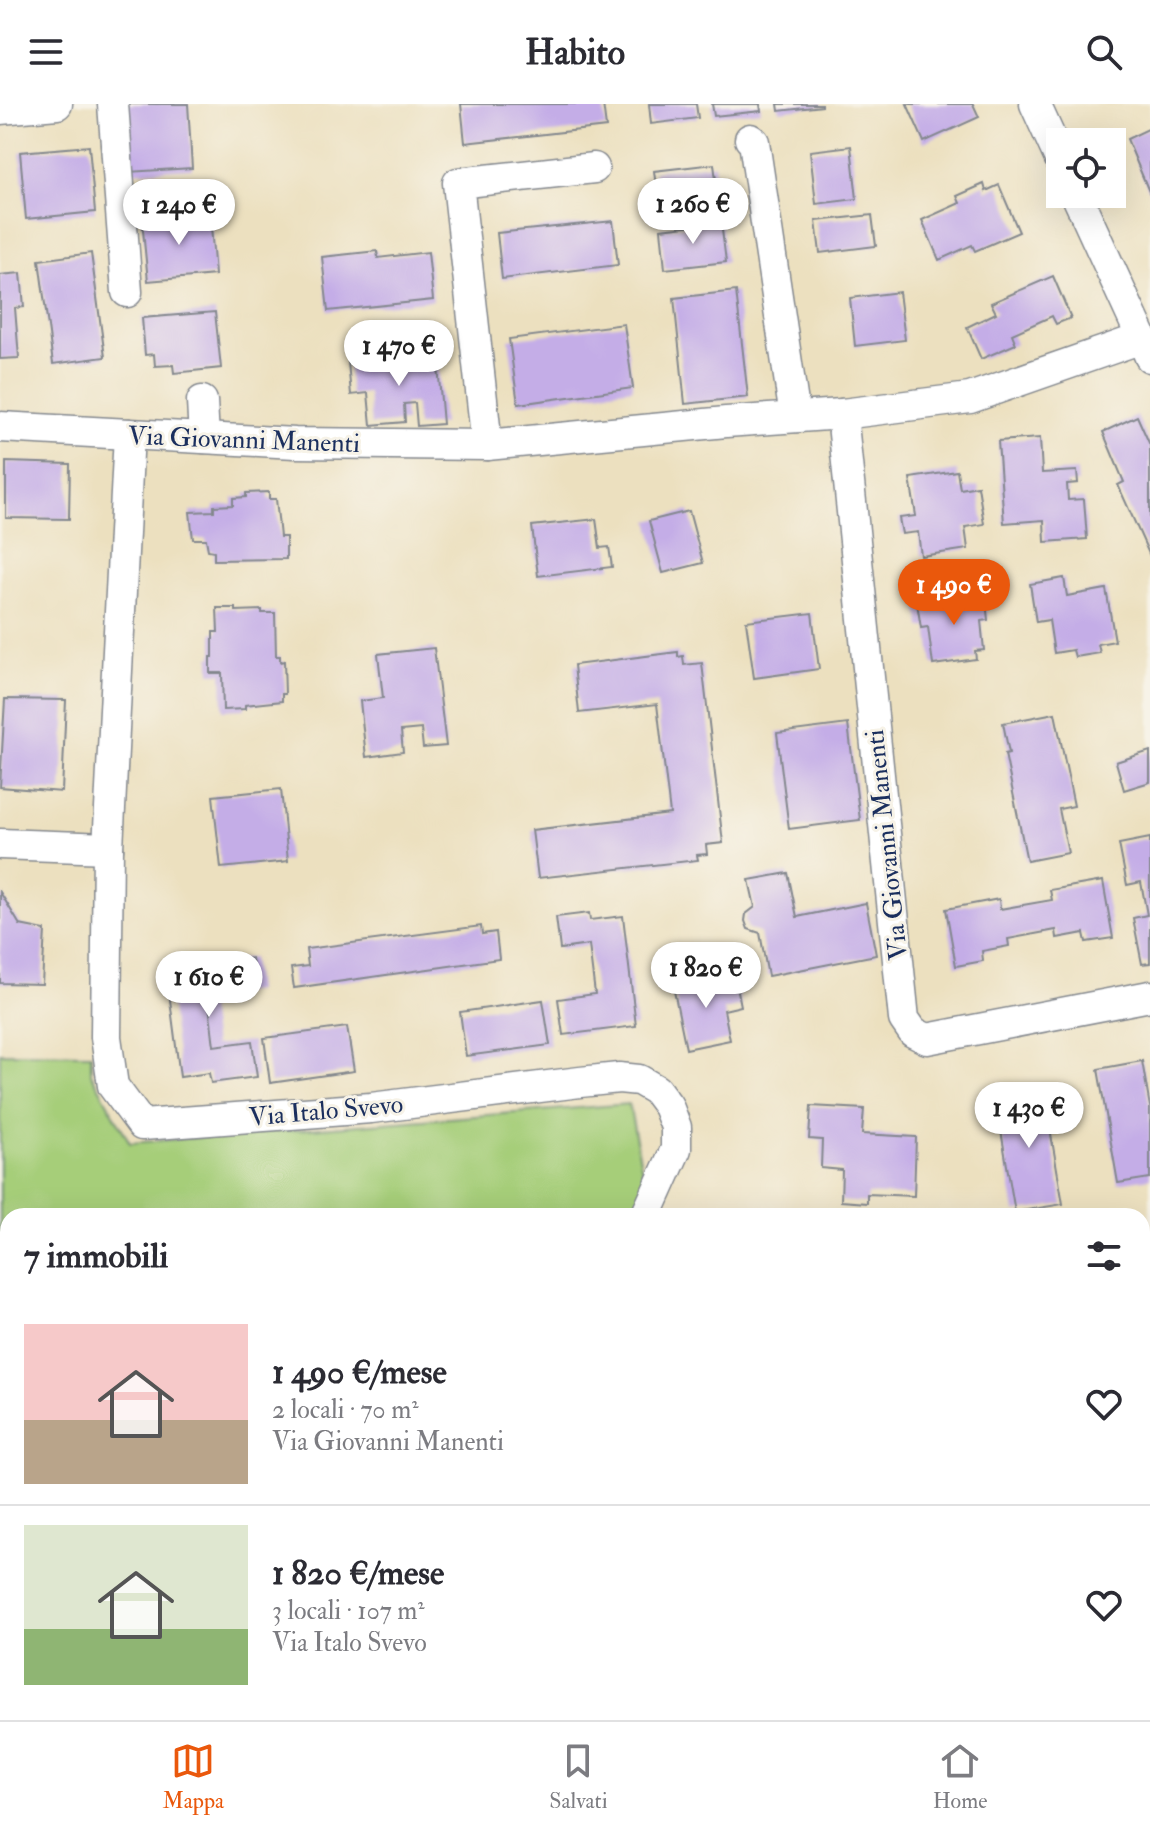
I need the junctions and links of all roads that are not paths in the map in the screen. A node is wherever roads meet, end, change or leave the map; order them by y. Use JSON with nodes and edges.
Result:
{"nodes":[{"id":1,"x":57,"y":104,"type":"edge"},
{"id":2,"x":113,"y":104,"type":"edge"},
{"id":3,"x":1035,"y":104,"type":"edge"},
{"id":4,"x":0,"y":109,"type":"edge"},
{"id":5,"x":1046,"y":128,"type":"edge"},
{"id":6,"x":750,"y":139,"type":"dead end"},
{"id":7,"x":594,"y":168,"type":"dead end"},
{"id":8,"x":1082,"y":208,"type":"edge"},
{"id":9,"x":127,"y":292,"type":"dead end"},
{"id":10,"x":1146,"y":348,"type":"edge"},
{"id":11,"x":202,"y":401,"type":"dead end"},
{"id":12,"x":842,"y":414,"type":"junction"},
{"id":13,"x":795,"y":417,"type":"junction"},
{"id":14,"x":0,"y":427,"type":"edge"},
{"id":15,"x":129,"y":434,"type":"junction"},
{"id":16,"x":204,"y":438,"type":"junction"},
{"id":17,"x":487,"y":445,"type":"junction"},
{"id":18,"x":0,"y":844,"type":"edge"},
{"id":19,"x":108,"y":848,"type":"junction"},
{"id":20,"x":1150,"y":996,"type":"edge"},
{"id":21,"x":650,"y":1208,"type":"edge"}],
"edges":[{"from":1,"to":4,"type":"street"},
{"from":2,"to":9,"type":"street"},
{"from":3,"to":5,"type":"street"},
{"from":6,"to":13,"type":"street"},
{"from":7,"to":17,"type":"street"},
{"from":8,"to":10,"type":"street","name":"Via Giovanni Manenti"},
{"from":10,"to":12,"type":"street","name":"Via Giovanni Manenti"},
{"from":11,"to":16,"type":"street"},
{"from":12,"to":13,"type":"street","name":"Via Giovanni Manenti"},
{"from":12,"to":20,"type":"street","name":"Via Giovanni Manenti"},
{"from":13,"to":17,"type":"street","name":"Via Giovanni Manenti"},
{"from":14,"to":15,"type":"street","name":"Via Giovanni Manenti"},
{"from":15,"to":16,"type":"street","name":"Via Giovanni Manenti"},
{"from":15,"to":19,"type":"street","name":"Via Italo Svevo"},
{"from":16,"to":17,"type":"street","name":"Via Giovanni Manenti"},
{"from":18,"to":19,"type":"street"},
{"from":19,"to":21,"type":"street","name":"Via Italo Svevo"}]}
